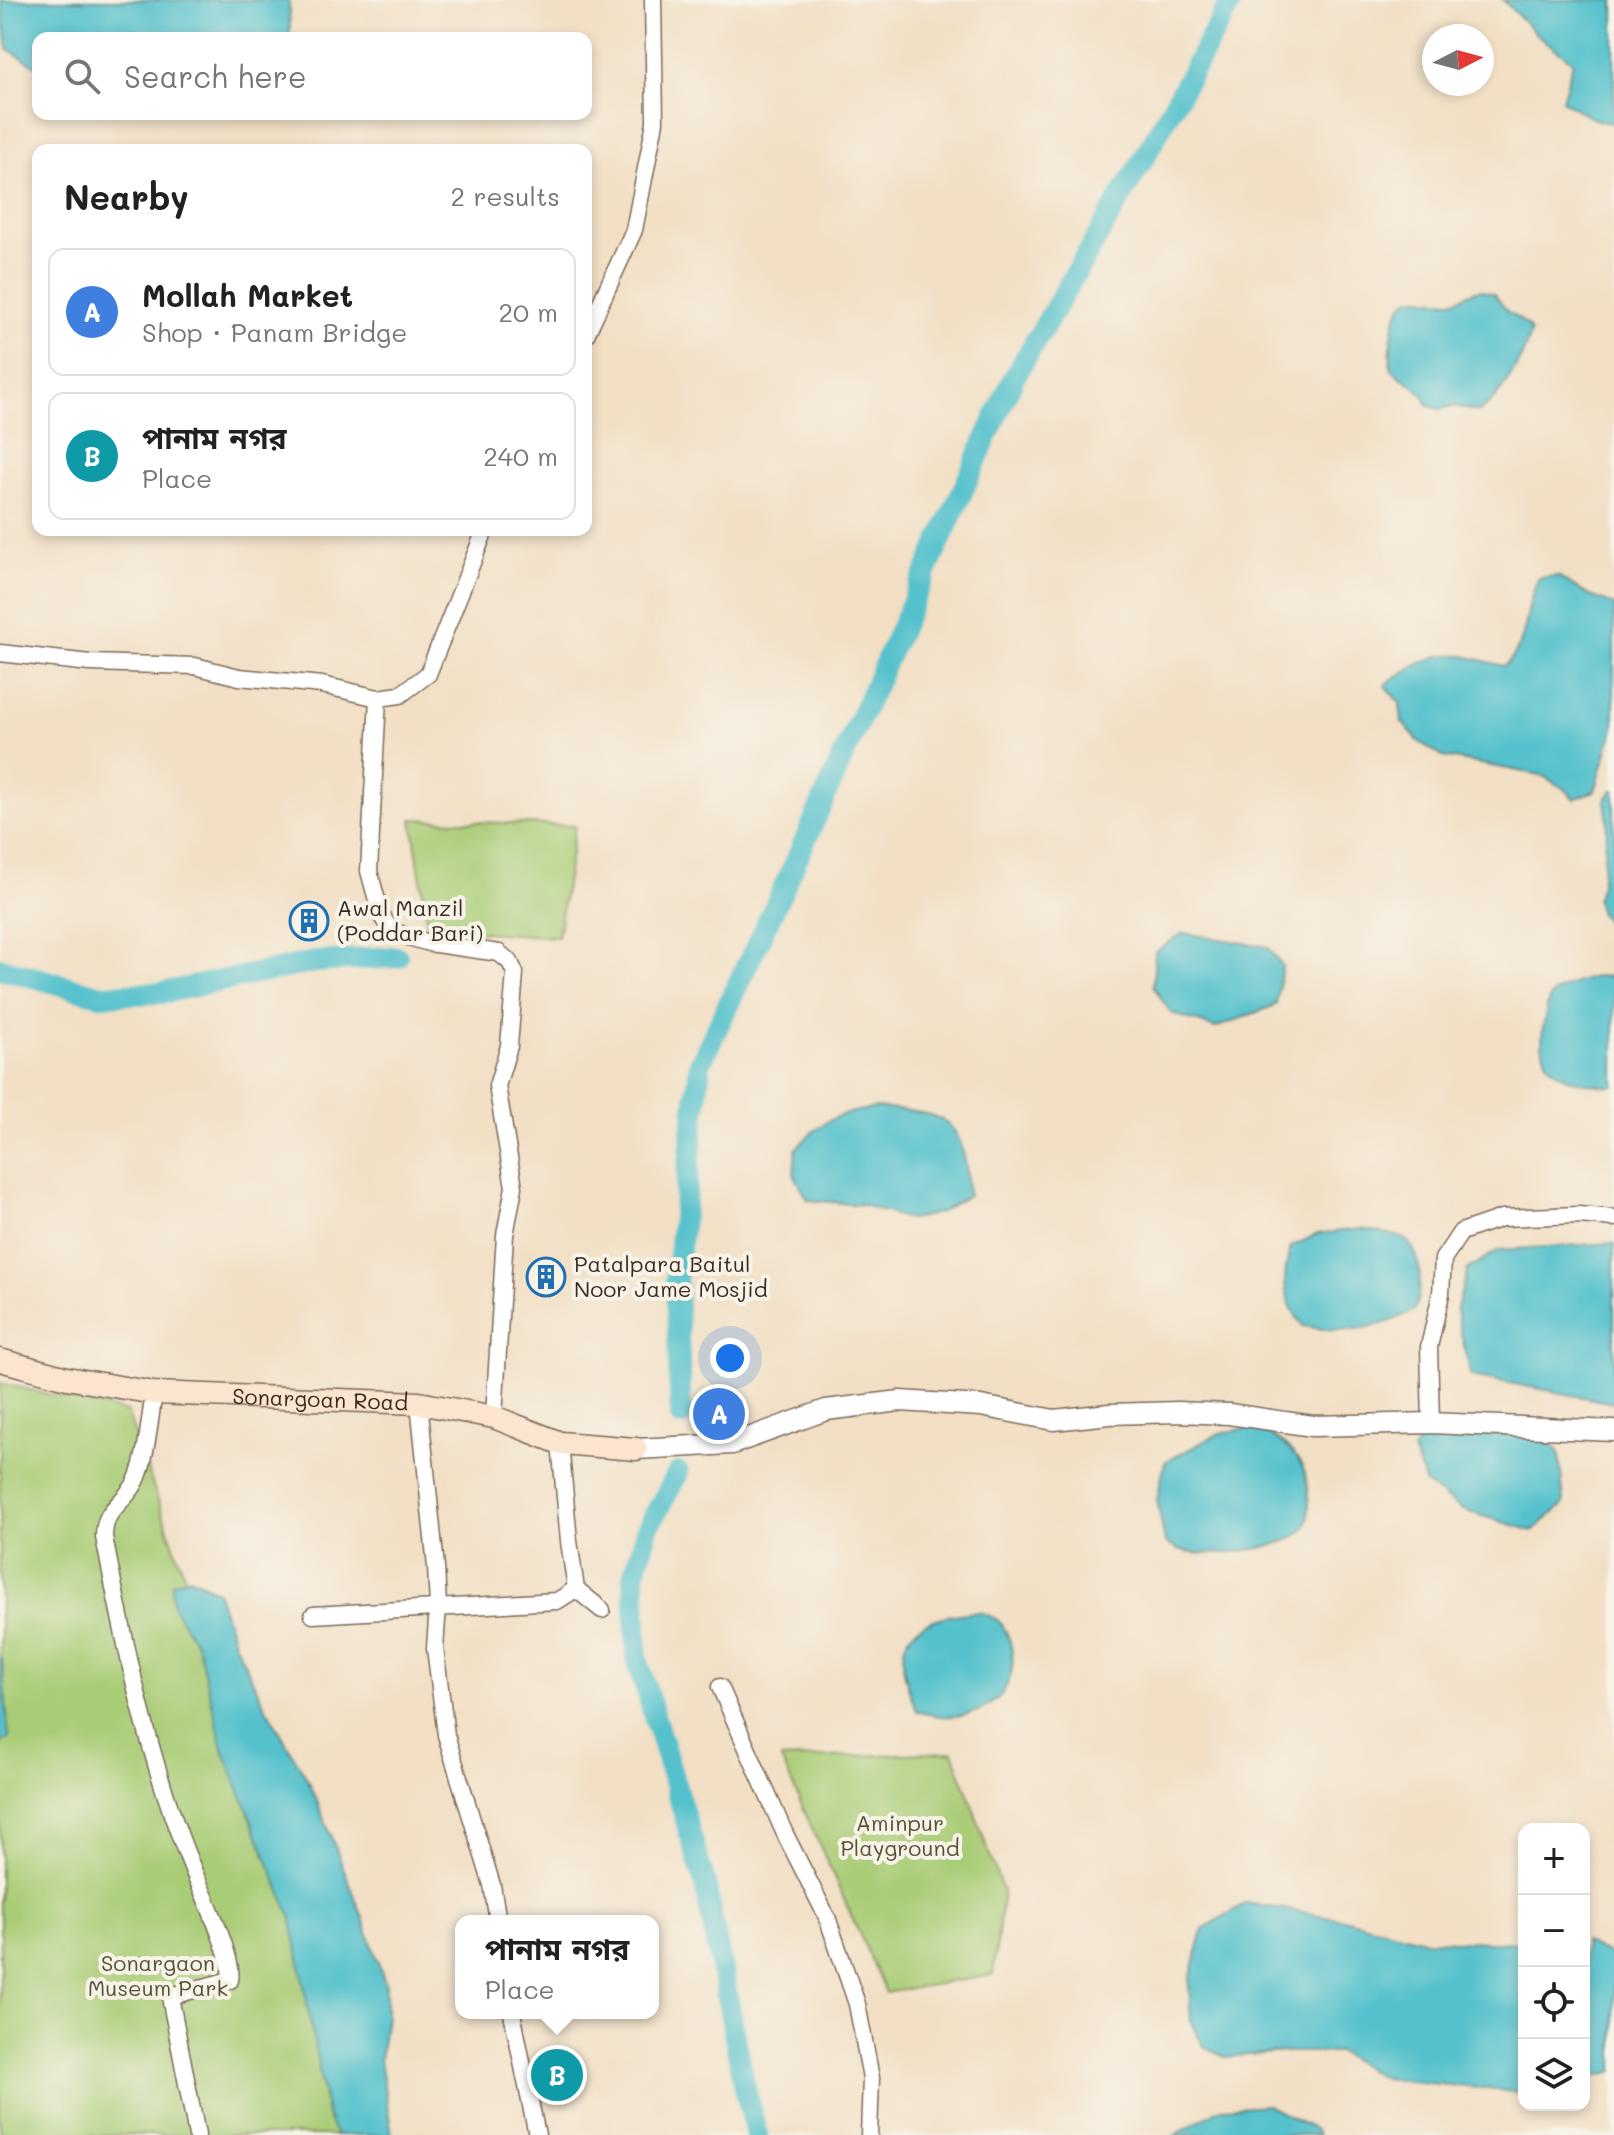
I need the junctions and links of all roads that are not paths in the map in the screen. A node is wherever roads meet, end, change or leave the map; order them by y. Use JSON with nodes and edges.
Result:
{"nodes":[{"id":1,"x":653,"y":0,"type":"edge"},
{"id":2,"x":592,"y":322,"type":"edge"},
{"id":3,"x":483,"y":536,"type":"edge"},
{"id":4,"x":0,"y":653,"type":"edge"},
{"id":5,"x":378,"y":698,"type":"junction"},
{"id":6,"x":1614,"y":1218,"type":"edge"},
{"id":7,"x":0,"y":1360,"type":"edge"},
{"id":8,"x":154,"y":1393,"type":"junction"},
{"id":9,"x":419,"y":1403,"type":"junction"},
{"id":10,"x":494,"y":1417,"type":"junction"},
{"id":11,"x":1431,"y":1423,"type":"junction"},
{"id":12,"x":1614,"y":1431,"type":"edge"},
{"id":13,"x":560,"y":1443,"type":"junction"},
{"id":14,"x":636,"y":1449,"type":"joint"},
{"id":15,"x":576,"y":1589,"type":"junction"},
{"id":16,"x":438,"y":1606,"type":"junction"},
{"id":17,"x":602,"y":1610,"type":"dead end"},
{"id":18,"x":313,"y":1615,"type":"dead end"},
{"id":19,"x":720,"y":1687,"type":"dead end"},
{"id":20,"x":497,"y":1915,"type":"edge"},
{"id":21,"x":513,"y":2019,"type":"edge"},
{"id":22,"x":197,"y":2135,"type":"edge"},
{"id":23,"x":537,"y":2135,"type":"edge"},
{"id":24,"x":869,"y":2135,"type":"edge"}],
"edges":[{"from":1,"to":2,"type":"street"},
{"from":3,"to":5,"type":"street"},
{"from":4,"to":5,"type":"street"},
{"from":5,"to":10,"type":"street"},
{"from":6,"to":11,"type":"street"},
{"from":7,"to":8,"type":"main road","name":"Sonargoan Road"},
{"from":8,"to":9,"type":"main road","name":"Sonargoan Road"},
{"from":8,"to":22,"type":"street"},
{"from":9,"to":10,"type":"main road","name":"Sonargoan Road"},
{"from":9,"to":16,"type":"street"},
{"from":10,"to":13,"type":"main road","name":"Sonargoan Road"},
{"from":11,"to":12,"type":"street"},
{"from":11,"to":14,"type":"street"},
{"from":13,"to":14,"type":"main road","name":"Sonargoan Road"},
{"from":13,"to":15,"type":"street"},
{"from":15,"to":16,"type":"street"},
{"from":15,"to":17,"type":"street"},
{"from":16,"to":18,"type":"street"},
{"from":16,"to":20,"type":"street"},
{"from":19,"to":24,"type":"street"},
{"from":21,"to":23,"type":"street"}]}
